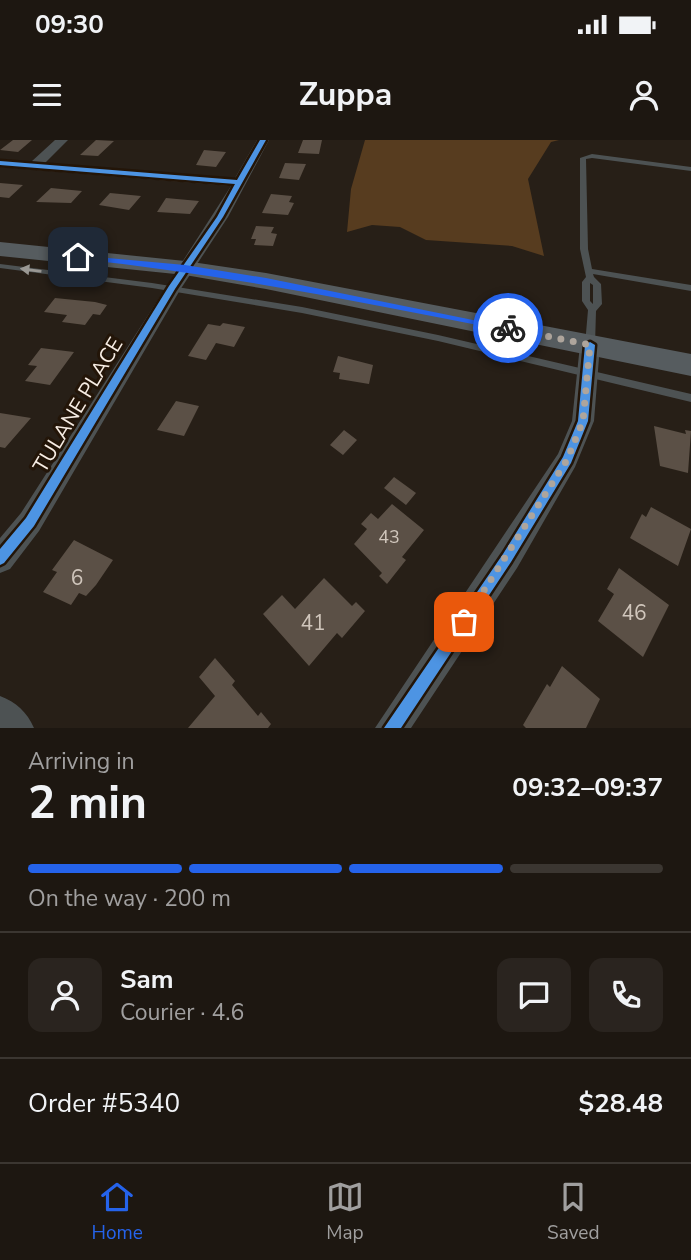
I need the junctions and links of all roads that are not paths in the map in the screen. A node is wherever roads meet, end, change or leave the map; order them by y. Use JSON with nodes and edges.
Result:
{"nodes":[{"id":1,"x":62,"y":140,"type":"edge"},
{"id":2,"x":263,"y":140,"type":"edge"},
{"id":3,"x":0,"y":163,"type":"edge"},
{"id":4,"x":34,"y":166,"type":"junction"},
{"id":5,"x":691,"y":169,"type":"edge"},
{"id":6,"x":238,"y":182,"type":"junction"},
{"id":7,"x":0,"y":249,"type":"edge"},
{"id":8,"x":0,"y":266,"type":"edge"},
{"id":9,"x":185,"y":268,"type":"junction"},
{"id":10,"x":590,"y":274,"type":"junction"},
{"id":11,"x":172,"y":288,"type":"junction"},
{"id":12,"x":691,"y":288,"type":"edge"},
{"id":13,"x":590,"y":345,"type":"junction"},
{"id":14,"x":691,"y":365,"type":"edge"},
{"id":15,"x":586,"y":375,"type":"junction"},
{"id":16,"x":691,"y":398,"type":"edge"},
{"id":17,"x":0,"y":559,"type":"edge"},
{"id":18,"x":0,"y":712,"type":"edge"},
{"id":19,"x":17,"y":728,"type":"edge"},
{"id":20,"x":392,"y":728,"type":"edge"}],
"edges":[{"from":1,"to":4,"type":"street"},
{"from":2,"to":6,"type":"street"},
{"from":3,"to":4,"type":"street"},
{"from":4,"to":6,"type":"street"},
{"from":5,"to":10,"type":"lane"},
{"from":6,"to":9,"type":"street"},
{"from":7,"to":9,"type":"main road"},
{"from":11,"to":8,"type":"lane","one_way":true},
{"from":9,"to":11,"type":"street","name":"TULANE PLACE"},
{"from":9,"to":13,"type":"main road"},
{"from":10,"to":12,"type":"lane"},
{"from":10,"to":13,"type":"lane"},
{"from":11,"to":15,"type":"lane"},
{"from":11,"to":17,"type":"street","name":"TULANE PLACE"},
{"from":13,"to":14,"type":"main road"},
{"from":13,"to":15,"type":"street"},
{"from":15,"to":16,"type":"lane"},
{"from":15,"to":20,"type":"street"},
{"from":18,"to":19,"type":"street"}]}
